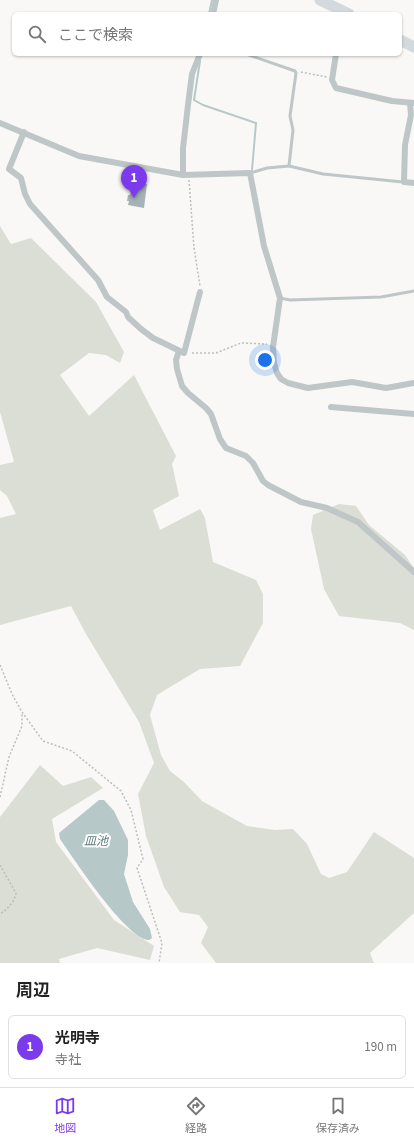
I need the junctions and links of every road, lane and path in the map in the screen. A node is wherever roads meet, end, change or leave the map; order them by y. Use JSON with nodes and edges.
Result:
{"nodes":[{"id":1,"x":216,"y":0,"type":"edge"},
{"id":2,"x":320,"y":0,"type":"edge"},
{"id":3,"x":342,"y":9,"type":"edge"},
{"id":4,"x":213,"y":12,"type":"edge"},
{"id":5,"x":402,"y":41,"type":"edge"},
{"id":6,"x":414,"y":47,"type":"edge"},
{"id":7,"x":199,"y":56,"type":"edge"},
{"id":8,"x":252,"y":56,"type":"edge"},
{"id":9,"x":336,"y":56,"type":"edge"},
{"id":10,"x":295,"y":71,"type":"junction"},
{"id":11,"x":333,"y":78,"type":"junction"},
{"id":12,"x":412,"y":103,"type":"edge"},
{"id":13,"x":0,"y":122,"type":"edge"},
{"id":14,"x":24,"y":132,"type":"junction"},
{"id":15,"x":289,"y":166,"type":"junction"},
{"id":16,"x":250,"y":174,"type":"junction"},
{"id":17,"x":185,"y":175,"type":"junction"},
{"id":18,"x":404,"y":182,"type":"junction"},
{"id":19,"x":414,"y":183,"type":"edge"},
{"id":20,"x":414,"y":291,"type":"edge"},
{"id":21,"x":200,"y":292,"type":"joint"},
{"id":22,"x":280,"y":298,"type":"junction"},
{"id":23,"x":273,"y":345,"type":"junction"},
{"id":24,"x":182,"y":352,"type":"junction"},
{"id":25,"x":414,"y":383,"type":"edge"},
{"id":26,"x":331,"y":407,"type":"dead end"},
{"id":27,"x":414,"y":414,"type":"edge"},
{"id":28,"x":414,"y":572,"type":"edge"},
{"id":29,"x":0,"y":665,"type":"edge"},
{"id":30,"x":22,"y":712,"type":"junction"},
{"id":31,"x":0,"y":797,"type":"edge"},
{"id":32,"x":0,"y":865,"type":"edge"},
{"id":33,"x":0,"y":914,"type":"edge"},
{"id":34,"x":158,"y":963,"type":"edge"}],
"edges":[{"from":1,"to":4,"type":"street"},
{"from":2,"to":3,"type":"highway"},
{"from":5,"to":6,"type":"highway"},
{"from":7,"to":17,"type":"street"},
{"from":8,"to":10,"type":"lane"},
{"from":9,"to":11,"type":"street"},
{"from":10,"to":11,"type":"path"},
{"from":10,"to":15,"type":"lane"},
{"from":11,"to":12,"type":"street"},
{"from":12,"to":18,"type":"street"},
{"from":13,"to":14,"type":"street"},
{"from":14,"to":17,"type":"street"},
{"from":14,"to":24,"type":"street"},
{"from":15,"to":16,"type":"lane"},
{"from":15,"to":18,"type":"lane"},
{"from":16,"to":17,"type":"street"},
{"from":16,"to":22,"type":"street"},
{"from":17,"to":21,"type":"path"},
{"from":18,"to":19,"type":"street"},
{"from":20,"to":22,"type":"lane"},
{"from":21,"to":24,"type":"street"},
{"from":22,"to":23,"type":"street"},
{"from":23,"to":24,"type":"path"},
{"from":23,"to":25,"type":"street"},
{"from":24,"to":28,"type":"street"},
{"from":26,"to":27,"type":"street"},
{"from":29,"to":30,"type":"path"},
{"from":30,"to":31,"type":"path"},
{"from":30,"to":34,"type":"path"},
{"from":32,"to":33,"type":"path"}]}
